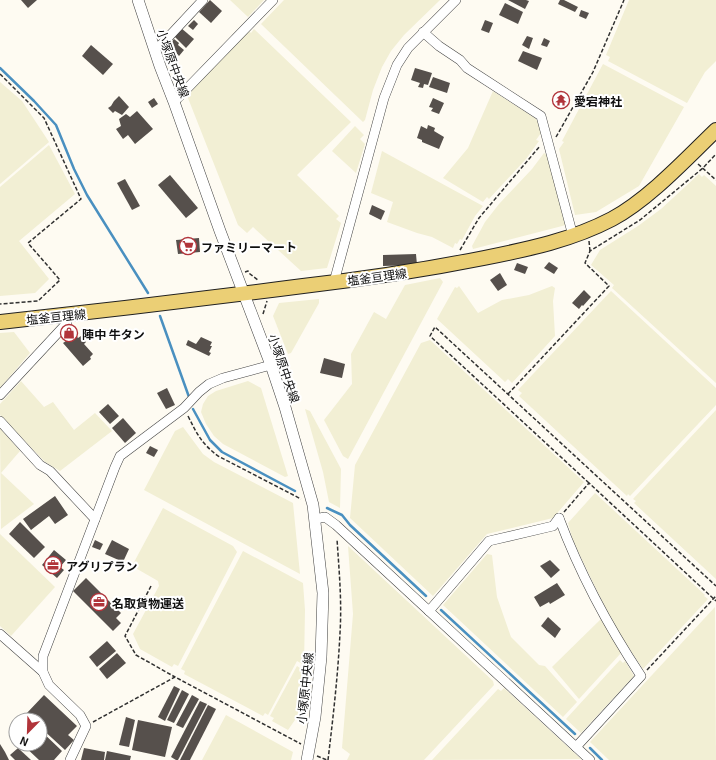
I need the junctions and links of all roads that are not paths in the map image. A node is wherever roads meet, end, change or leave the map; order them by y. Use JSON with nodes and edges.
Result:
{"nodes":[{"id":1,"x":138,"y":0,"type":"edge"},
{"id":2,"x":203,"y":0,"type":"edge"},
{"id":3,"x":273,"y":0,"type":"edge"},
{"id":4,"x":456,"y":0,"type":"edge"},
{"id":5,"x":423,"y":32,"type":"junction"},
{"id":6,"x":154,"y":49,"type":"junction"},
{"id":7,"x":174,"y":102,"type":"junction"},
{"id":8,"x":716,"y":130,"type":"edge"},
{"id":9,"x":573,"y":236,"type":"junction"},
{"id":10,"x":334,"y":282,"type":"junction"},
{"id":11,"x":244,"y":293,"type":"junction"},
{"id":12,"x":66,"y":315,"type":"junction"},
{"id":13,"x":0,"y":322,"type":"edge"},
{"id":14,"x":271,"y":365,"type":"junction"},
{"id":15,"x":0,"y":395,"type":"edge"},
{"id":16,"x":0,"y":421,"type":"edge"},
{"id":17,"x":95,"y":519,"type":"junction"},
{"id":18,"x":315,"y":519,"type":"junction"},
{"id":19,"x":429,"y":611,"type":"junction"},
{"id":20,"x":0,"y":634,"type":"edge"},
{"id":21,"x":43,"y":672,"type":"junction"},
{"id":22,"x":576,"y":747,"type":"junction"},
{"id":23,"x":308,"y":755,"type":"edge"},
{"id":24,"x":70,"y":760,"type":"edge"},
{"id":25,"x":590,"y":760,"type":"edge"}],
"edges":[{"from":1,"to":6,"type":"street","name":"小塚原中央線"},
{"from":2,"to":6,"type":"street"},
{"from":3,"to":7,"type":"street"},
{"from":4,"to":5,"type":"street"},
{"from":5,"to":9,"type":"street"},
{"from":5,"to":10,"type":"street"},
{"from":6,"to":7,"type":"street","name":"小塚原中央線"},
{"from":7,"to":11,"type":"street","name":"小塚原中央線"},
{"from":8,"to":9,"type":"main road","name":"塩釜亘理線"},
{"from":9,"to":10,"type":"main road","name":"塩釜亘理線"},
{"from":10,"to":11,"type":"main road","name":"塩釜亘理線"},
{"from":11,"to":12,"type":"main road","name":"塩釜亘理線"},
{"from":11,"to":14,"type":"street","name":"小塚原中央線"},
{"from":12,"to":13,"type":"main road","name":"塩釜亘理線"},
{"from":12,"to":15,"type":"street"},
{"from":14,"to":17,"type":"street"},
{"from":14,"to":18,"type":"street","name":"小塚原中央線"},
{"from":16,"to":17,"type":"street"},
{"from":17,"to":21,"type":"street"},
{"from":18,"to":19,"type":"street"},
{"from":18,"to":23,"type":"street","name":"小塚原中央線"},
{"from":19,"to":22,"type":"street"},
{"from":19,"to":22,"type":"street"},
{"from":20,"to":21,"type":"street"},
{"from":21,"to":24,"type":"street"},
{"from":22,"to":25,"type":"street"}]}
